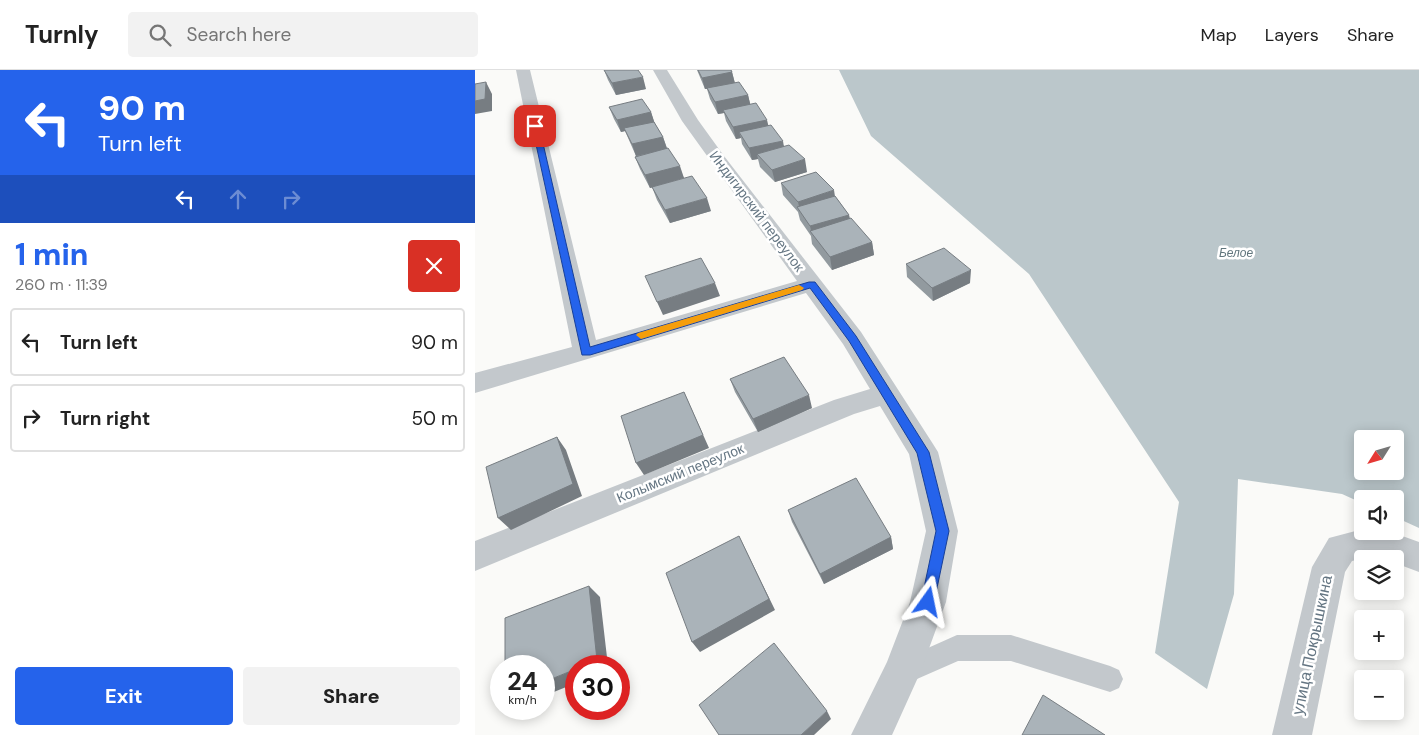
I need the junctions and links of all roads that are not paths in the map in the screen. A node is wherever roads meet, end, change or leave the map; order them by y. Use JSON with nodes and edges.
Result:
{"nodes":[{"id":1,"x":523,"y":70,"type":"edge"},
{"id":2,"x":661,"y":70,"type":"edge"},
{"id":3,"x":812,"y":284,"type":"junction"},
{"id":4,"x":586,"y":352,"type":"junction"},
{"id":5,"x":475,"y":382,"type":"edge"},
{"id":6,"x":886,"y":394,"type":"junction"},
{"id":7,"x":475,"y":556,"type":"edge"},
{"id":8,"x":1419,"y":557,"type":"edge"},
{"id":9,"x":901,"y":673,"type":"junction"},
{"id":10,"x":1109,"y":679,"type":"dead end"},
{"id":11,"x":871,"y":735,"type":"edge"},
{"id":12,"x":1292,"y":735,"type":"edge"}],
"edges":[{"from":1,"to":4,"type":"street"},
{"from":2,"to":3,"type":"street","name":"Индигирский переулок"},
{"from":3,"to":4,"type":"street"},
{"from":3,"to":6,"type":"street","name":"Индигирский переулок"},
{"from":4,"to":5,"type":"street"},
{"from":6,"to":7,"type":"street","name":"Колымский переулок"},
{"from":6,"to":9,"type":"street","name":"Индигирский переулок"},
{"from":8,"to":12,"type":"street","name":"улица Покрышкина"},
{"from":9,"to":10,"type":"lane"},
{"from":9,"to":11,"type":"street","name":"Индигирский переулок"}]}
